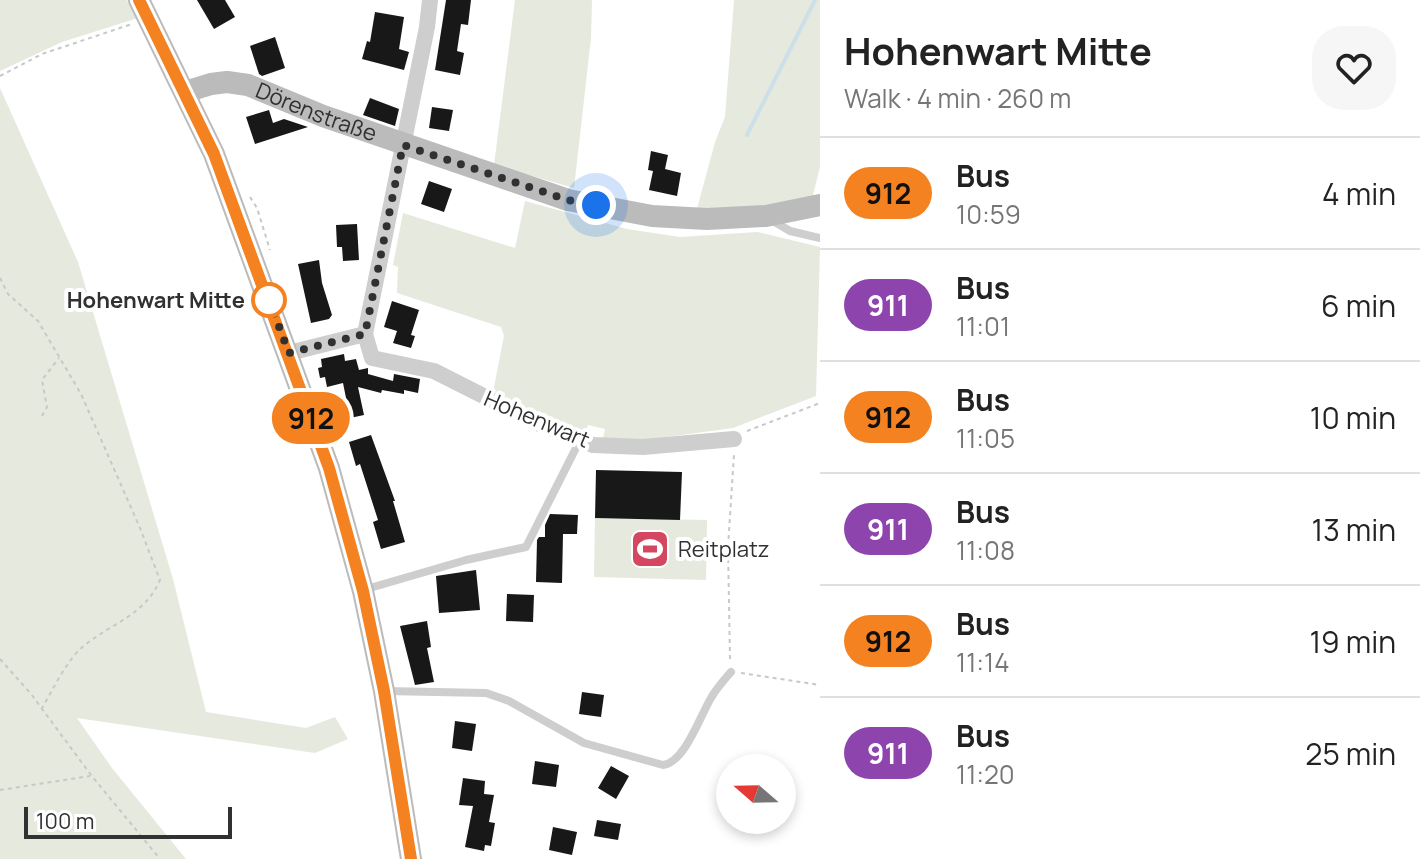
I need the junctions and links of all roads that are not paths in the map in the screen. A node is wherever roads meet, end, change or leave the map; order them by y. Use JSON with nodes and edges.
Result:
{"nodes":[{"id":1,"x":430,"y":0,"type":"edge"},
{"id":2,"x":146,"y":12,"type":"edge"},
{"id":3,"x":185,"y":92,"type":"junction"},
{"id":4,"x":403,"y":145,"type":"junction"},
{"id":5,"x":820,"y":205,"type":"edge"},
{"id":6,"x":766,"y":216,"type":"junction"},
{"id":7,"x":820,"y":238,"type":"edge"},
{"id":8,"x":365,"y":334,"type":"junction"},
{"id":9,"x":289,"y":353,"type":"junction"},
{"id":10,"x":734,"y":439,"type":"road end"},
{"id":11,"x":579,"y":442,"type":"junction"},
{"id":12,"x":363,"y":591,"type":"junction"},
{"id":13,"x":731,"y":672,"type":"road end"},
{"id":14,"x":384,"y":691,"type":"junction"},
{"id":15,"x":411,"y":859,"type":"edge"}],
"edges":[{"from":1,"to":4,"type":"street"},
{"from":2,"to":3,"type":"main road"},
{"from":3,"to":4,"type":"main road","name":"Dörenstraße"},
{"from":3,"to":9,"type":"main road"},
{"from":4,"to":6,"type":"main road","name":"Dörenstraße"},
{"from":4,"to":8,"type":"street"},
{"from":5,"to":6,"type":"main road","name":"Dörenstraße"},
{"from":6,"to":7,"type":"lane"},
{"from":8,"to":9,"type":"street"},
{"from":8,"to":11,"type":"street","name":"Hohenwart"},
{"from":9,"to":12,"type":"main road"},
{"from":10,"to":11,"type":"street","name":"Hohenwart"},
{"from":11,"to":12,"type":"lane"},
{"from":12,"to":14,"type":"main road"},
{"from":13,"to":14,"type":"lane"},
{"from":14,"to":15,"type":"main road"}]}
